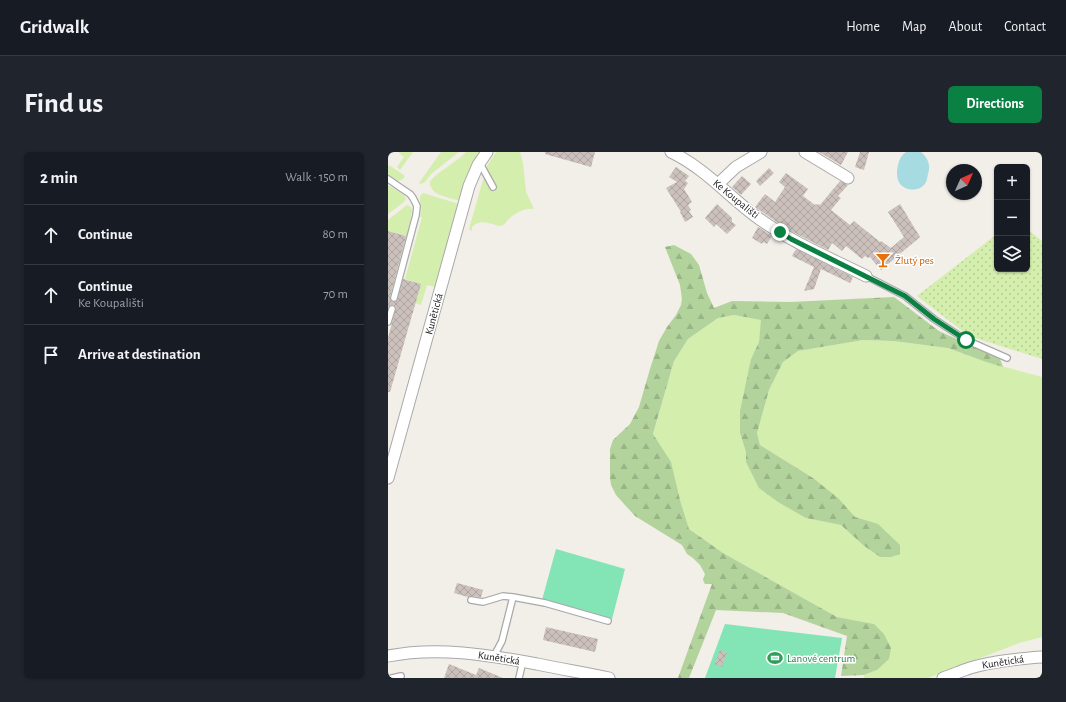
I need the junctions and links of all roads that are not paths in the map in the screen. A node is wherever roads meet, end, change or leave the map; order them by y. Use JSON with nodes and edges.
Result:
{"nodes":[{"id":1,"x":671,"y":152,"type":"edge"},
{"id":2,"x":761,"y":152,"type":"edge"},
{"id":3,"x":805,"y":152,"type":"edge"},
{"id":4,"x":482,"y":158,"type":"edge"},
{"id":5,"x":848,"y":178,"type":"dead end"},
{"id":6,"x":388,"y":180,"type":"edge"},
{"id":7,"x":718,"y":184,"type":"junction"},
{"id":8,"x":493,"y":188,"type":"dead end"},
{"id":9,"x":866,"y":276,"type":"joint"},
{"id":10,"x":394,"y":298,"type":"dead end"},
{"id":11,"x":392,"y":309,"type":"dead end"},
{"id":12,"x":388,"y":322,"type":"edge"},
{"id":13,"x":1007,"y":358,"type":"dead end"},
{"id":14,"x":388,"y":478,"type":"edge"},
{"id":15,"x":513,"y":597,"type":"junction"},
{"id":16,"x":471,"y":600,"type":"dead end"},
{"id":17,"x":608,"y":621,"type":"dead end"},
{"id":18,"x":388,"y":656,"type":"edge"},
{"id":19,"x":494,"y":656,"type":"junction"},
{"id":20,"x":1042,"y":657,"type":"edge"},
{"id":21,"x":523,"y":661,"type":"junction"},
{"id":22,"x":401,"y":676,"type":"dead end"},
{"id":23,"x":392,"y":678,"type":"edge"},
{"id":24,"x":519,"y":678,"type":"edge"},
{"id":25,"x":609,"y":678,"type":"edge"},
{"id":26,"x":943,"y":678,"type":"edge"}],
"edges":[{"from":1,"to":7,"type":"street","name":"Ke Koupališti"},
{"from":2,"to":7,"type":"street"},
{"from":3,"to":5,"type":"street"},
{"from":4,"to":8,"type":"lane"},
{"from":4,"to":14,"type":"street","name":"Kunětická"},
{"from":6,"to":10,"type":"lane"},
{"from":7,"to":9,"type":"street","name":"Ke Koupališti"},
{"from":9,"to":13,"type":"lane"},
{"from":11,"to":12,"type":"lane"},
{"from":15,"to":16,"type":"lane"},
{"from":15,"to":17,"type":"lane"},
{"from":15,"to":19,"type":"lane"},
{"from":18,"to":19,"type":"street","name":"Kunětická"},
{"from":19,"to":21,"type":"street","name":"Kunětická"},
{"from":20,"to":26,"type":"street","name":"Kunětická"},
{"from":21,"to":24,"type":"lane"},
{"from":21,"to":25,"type":"street","name":"Kunětická"},
{"from":22,"to":23,"type":"lane"}]}
